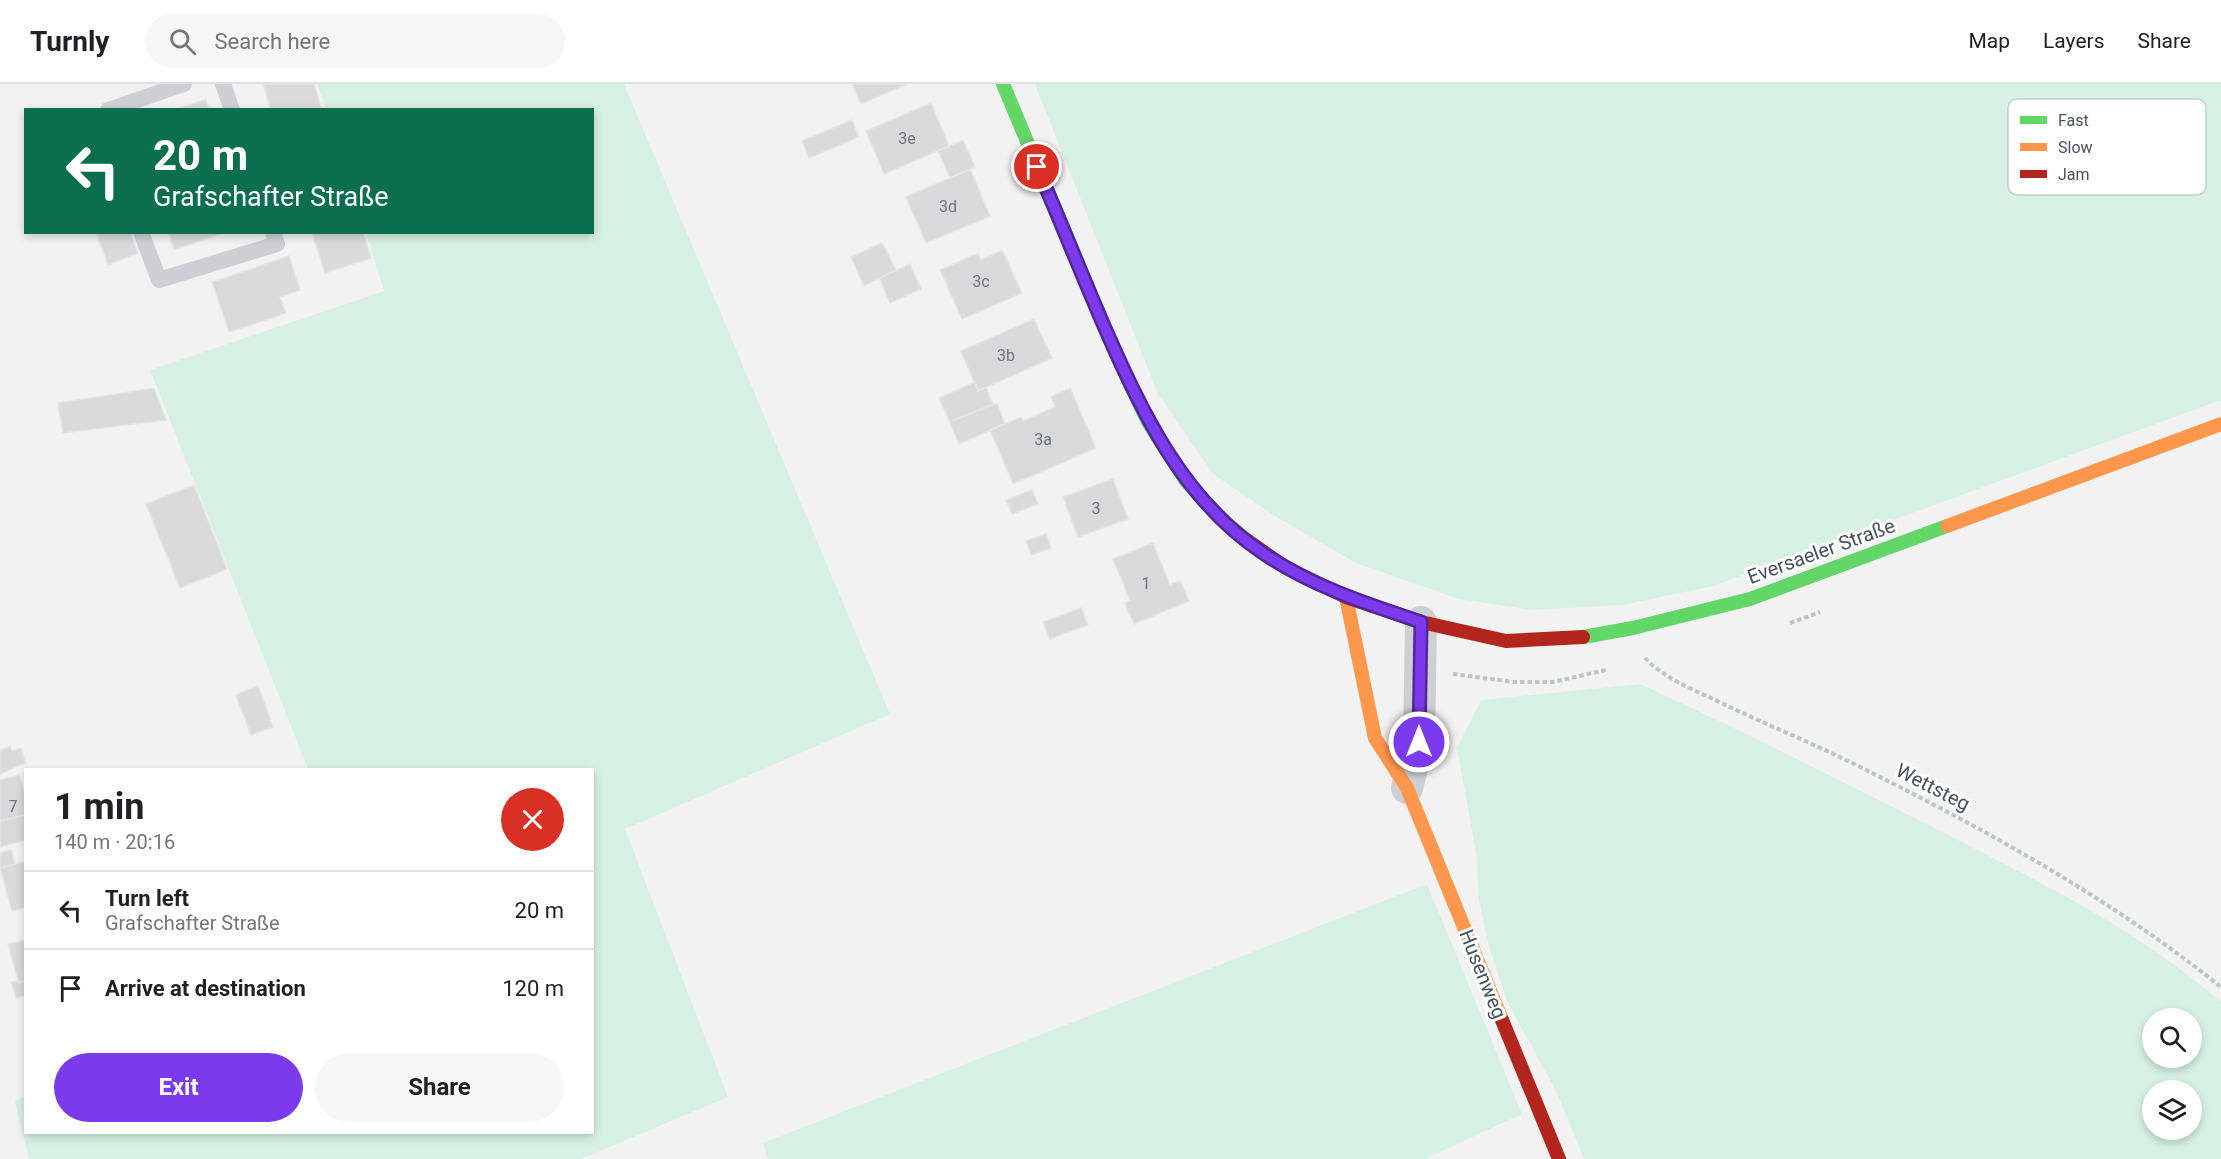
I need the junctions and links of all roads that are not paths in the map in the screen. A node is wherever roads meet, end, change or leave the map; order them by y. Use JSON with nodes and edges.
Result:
{"nodes":[{"id":1,"x":223,"y":84,"type":"edge"},
{"id":2,"x":1003,"y":84,"type":"edge"},
{"id":3,"x":176,"y":85,"type":"edge"},
{"id":4,"x":113,"y":108,"type":"edge"},
{"id":5,"x":231,"y":108,"type":"edge"},
{"id":6,"x":142,"y":234,"type":"edge"},
{"id":7,"x":274,"y":234,"type":"edge"},
{"id":8,"x":2221,"y":424,"type":"edge"},
{"id":9,"x":1346,"y":597,"type":"junction"},
{"id":10,"x":1421,"y":622,"type":"junction"},
{"id":11,"x":1407,"y":788,"type":"junction"},
{"id":12,"x":1559,"y":1159,"type":"edge"}],
"edges":[{"from":1,"to":5,"type":"lane"},
{"from":2,"to":9,"type":"street","name":"Eversaeler Straße"},
{"from":3,"to":4,"type":"lane"},
{"from":6,"to":7,"type":"lane"},
{"from":8,"to":10,"type":"street","name":"Eversaeler Straße"},
{"from":9,"to":10,"type":"street","name":"Eversaeler Straße"},
{"from":9,"to":11,"type":"street","name":"Husenweg"},
{"from":10,"to":11,"type":"street"},
{"from":11,"to":12,"type":"street","name":"Husenweg"}]}
